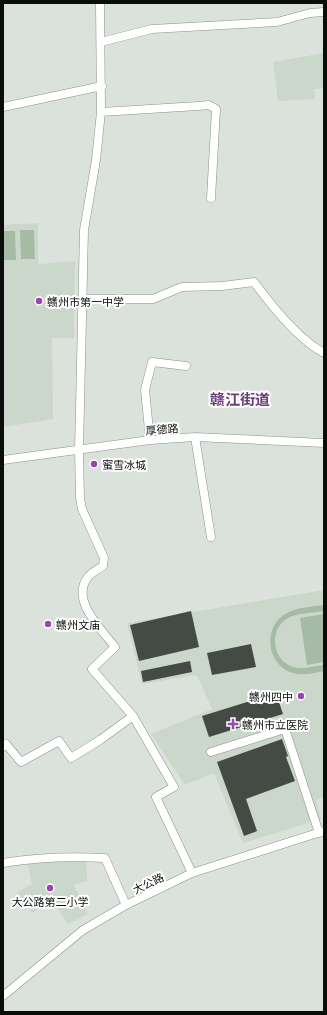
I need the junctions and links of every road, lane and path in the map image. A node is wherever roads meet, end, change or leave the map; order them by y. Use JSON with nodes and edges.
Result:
{"nodes":[{"id":1,"x":100,"y":3,"type":"edge"},
{"id":2,"x":324,"y":12,"type":"edge"},
{"id":3,"x":101,"y":42,"type":"junction"},
{"id":4,"x":102,"y":86,"type":"junction"},
{"id":5,"x":3,"y":107,"type":"edge"},
{"id":6,"x":101,"y":112,"type":"junction"},
{"id":7,"x":211,"y":198,"type":"dead end"},
{"id":8,"x":83,"y":299,"type":"junction"},
{"id":9,"x":324,"y":353,"type":"edge"},
{"id":10,"x":186,"y":366,"type":"dead end"},
{"id":11,"x":195,"y":438,"type":"junction"},
{"id":12,"x":150,"y":440,"type":"junction"},
{"id":13,"x":324,"y":443,"type":"edge"},
{"id":14,"x":79,"y":450,"type":"junction"},
{"id":15,"x":3,"y":460,"type":"edge"},
{"id":16,"x":211,"y":537,"type":"dead end"},
{"id":17,"x":133,"y":716,"type":"junction"},
{"id":18,"x":3,"y":747,"type":"edge"},
{"id":19,"x":212,"y":752,"type":"dead end"},
{"id":20,"x":322,"y":832,"type":"edge"},
{"id":21,"x":3,"y":863,"type":"edge"},
{"id":22,"x":192,"y":873,"type":"junction"},
{"id":23,"x":126,"y":905,"type":"junction"},
{"id":24,"x":3,"y":996,"type":"edge"}],
"edges":[{"from":1,"to":3,"type":"street"},
{"from":2,"to":3,"type":"street"},
{"from":3,"to":4,"type":"street"},
{"from":4,"to":5,"type":"street"},
{"from":4,"to":6,"type":"street"},
{"from":6,"to":7,"type":"street"},
{"from":6,"to":8,"type":"street"},
{"from":8,"to":9,"type":"street"},
{"from":8,"to":14,"type":"street"},
{"from":10,"to":12,"type":"street"},
{"from":11,"to":12,"type":"street","name":"厚德路"},
{"from":11,"to":13,"type":"street","name":"厚德路"},
{"from":11,"to":16,"type":"street"},
{"from":12,"to":14,"type":"street","name":"厚德路"},
{"from":14,"to":15,"type":"street","name":"厚德路"},
{"from":14,"to":17,"type":"street"},
{"from":17,"to":18,"type":"street"},
{"from":17,"to":22,"type":"street"},
{"from":19,"to":20,"type":"street"},
{"from":20,"to":22,"type":"street","name":"大公路"},
{"from":21,"to":23,"type":"street"},
{"from":22,"to":23,"type":"street","name":"大公路"},
{"from":23,"to":24,"type":"street","name":"大公路"}]}
